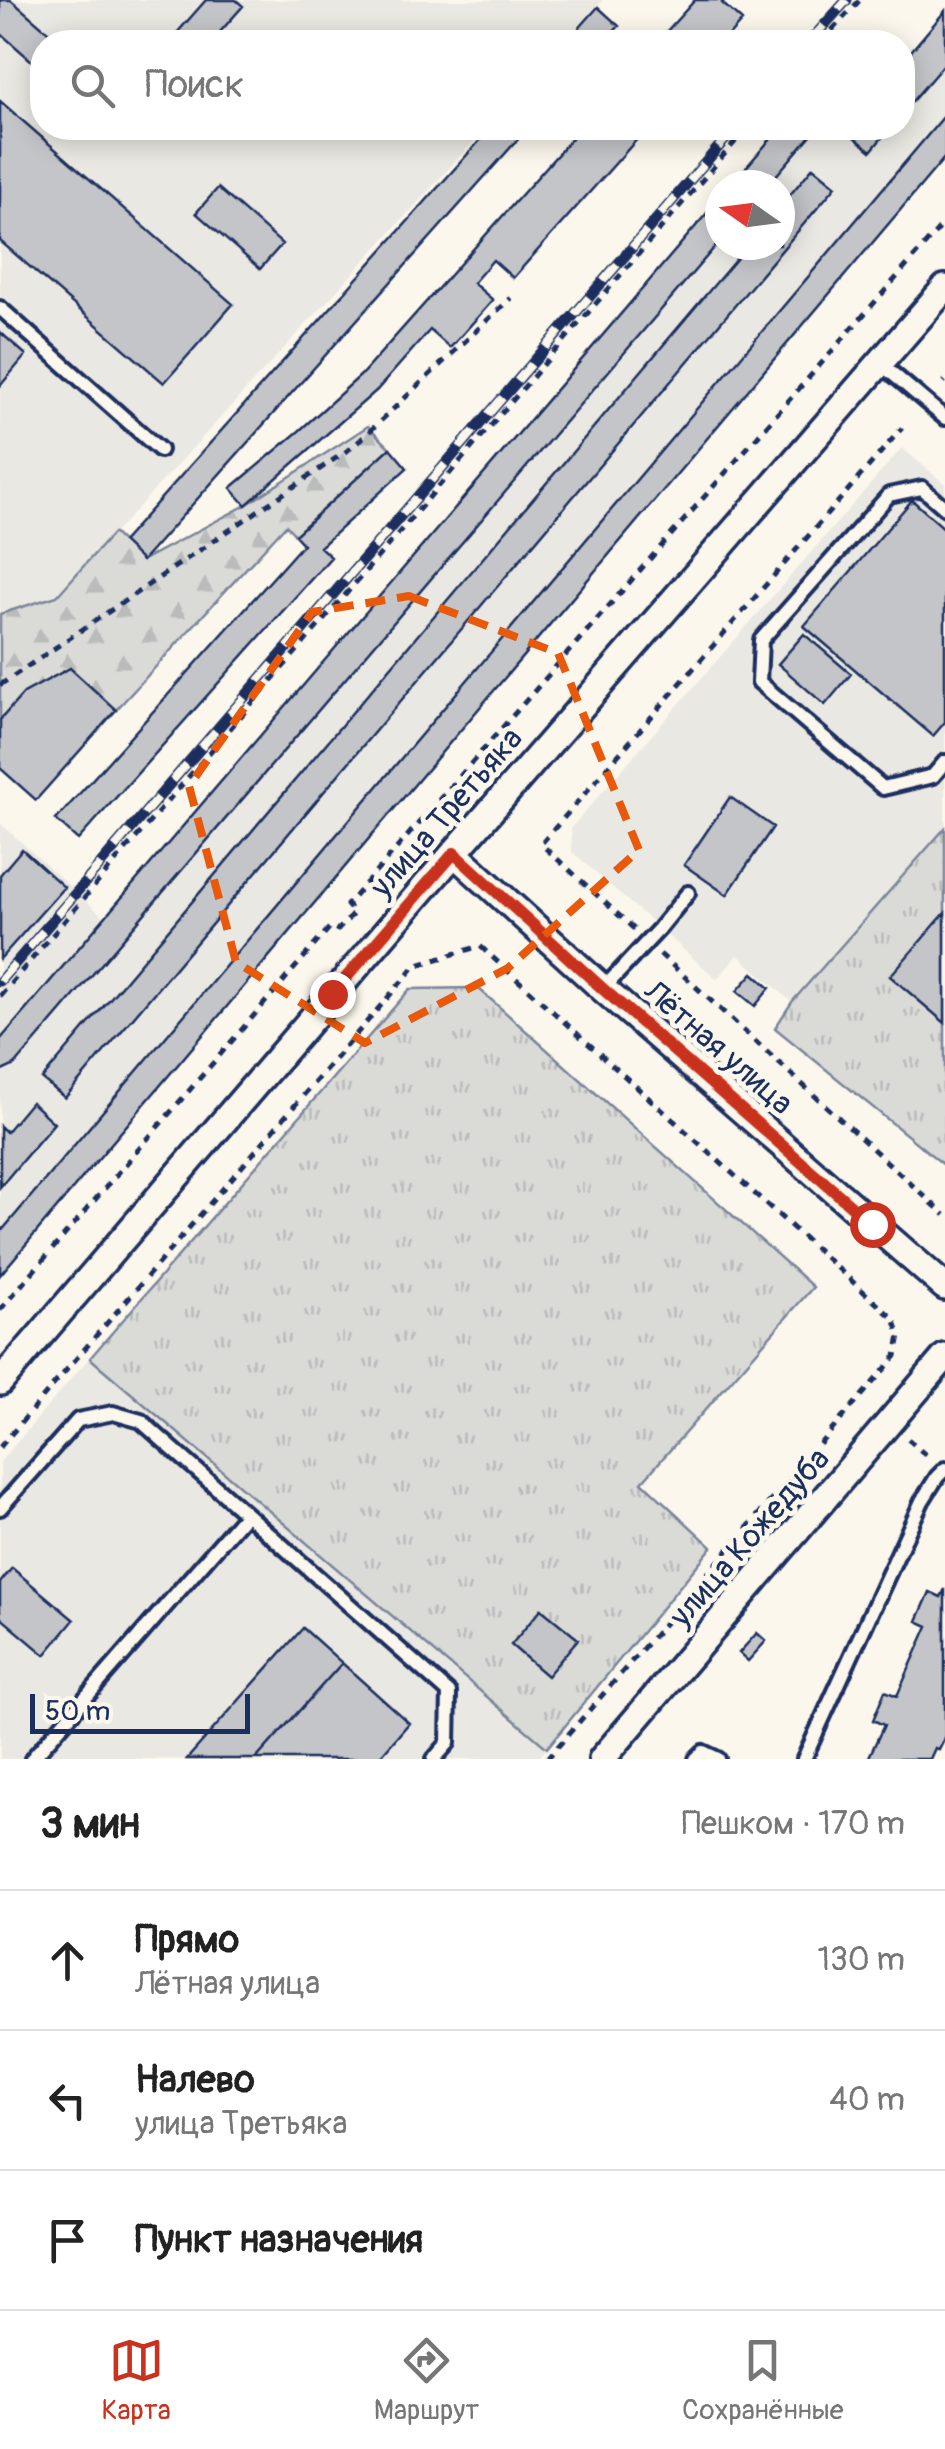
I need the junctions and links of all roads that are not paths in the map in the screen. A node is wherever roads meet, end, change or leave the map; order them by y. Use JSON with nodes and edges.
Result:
{"nodes":[{"id":1,"x":945,"y":288,"type":"edge"},
{"id":2,"x":0,"y":308,"type":"edge"},
{"id":3,"x":880,"y":363,"type":"junction"},
{"id":4,"x":945,"y":418,"type":"edge"},
{"id":5,"x":160,"y":450,"type":"dead end"},
{"id":6,"x":945,"y":508,"type":"edge"},
{"id":7,"x":945,"y":762,"type":"edge"},
{"id":8,"x":454,"y":853,"type":"junction"},
{"id":9,"x":688,"y":893,"type":"dead end"},
{"id":10,"x":603,"y":989,"type":"junction"},
{"id":11,"x":945,"y":1287,"type":"edge"},
{"id":12,"x":945,"y":1357,"type":"edge"},
{"id":13,"x":0,"y":1382,"type":"edge"},
{"id":14,"x":945,"y":1469,"type":"edge"},
{"id":15,"x":0,"y":1508,"type":"edge"},
{"id":16,"x":246,"y":1514,"type":"junction"},
{"id":17,"x":32,"y":1759,"type":"edge"},
{"id":18,"x":434,"y":1759,"type":"edge"},
{"id":19,"x":602,"y":1759,"type":"edge"},
{"id":20,"x":696,"y":1759,"type":"edge"},
{"id":21,"x":718,"y":1759,"type":"edge"},
{"id":22,"x":804,"y":1759,"type":"edge"}],
"edges":[{"from":1,"to":3,"type":"street","name":"улица Третьяка"},
{"from":2,"to":5,"type":"lane"},
{"from":3,"to":4,"type":"lane"},
{"from":3,"to":8,"type":"street","name":"улица Третьяка"},
{"from":6,"to":7,"type":"lane"},
{"from":8,"to":10,"type":"street","name":"Лётная улица"},
{"from":8,"to":13,"type":"street","name":"улица Третьяка"},
{"from":9,"to":10,"type":"lane"},
{"from":10,"to":11,"type":"street","name":"Лётная улица"},
{"from":12,"to":19,"type":"street","name":"улица Кожедуба"},
{"from":14,"to":22,"type":"lane"},
{"from":15,"to":16,"type":"lane"},
{"from":16,"to":17,"type":"lane"},
{"from":16,"to":18,"type":"lane"},
{"from":20,"to":21,"type":"lane"}]}
